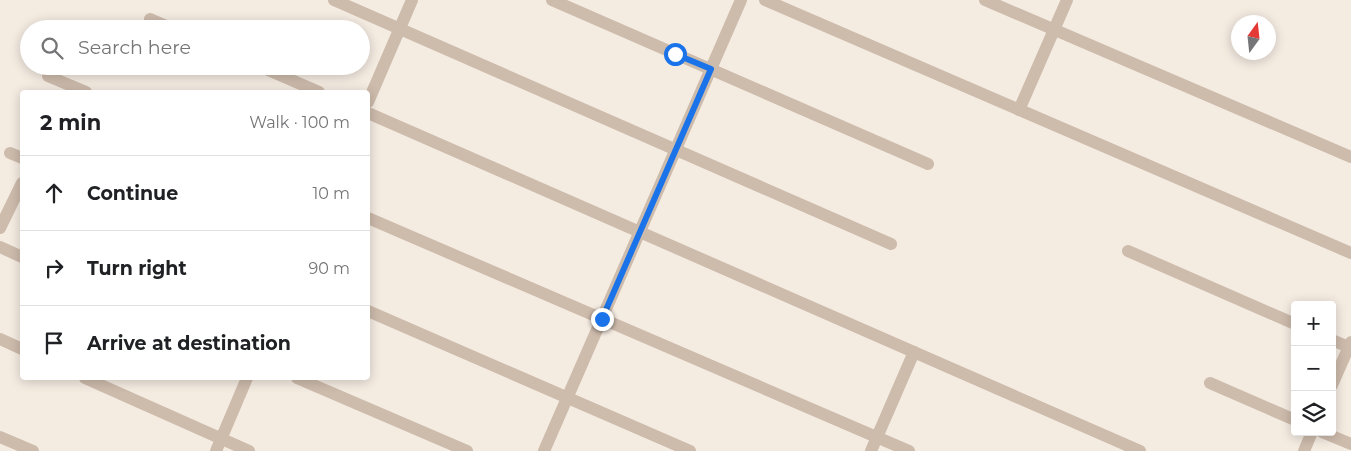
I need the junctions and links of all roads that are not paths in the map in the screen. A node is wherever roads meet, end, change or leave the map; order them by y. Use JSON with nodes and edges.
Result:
{"nodes":[{"id":1,"x":334,"y":0,"type":"edge"},
{"id":2,"x":412,"y":0,"type":"edge"},
{"id":3,"x":552,"y":0,"type":"edge"},
{"id":4,"x":741,"y":0,"type":"edge"},
{"id":5,"x":765,"y":0,"type":"edge"},
{"id":6,"x":985,"y":0,"type":"edge"},
{"id":7,"x":1068,"y":0,"type":"edge"},
{"id":8,"x":399,"y":29,"type":"junction"},
{"id":9,"x":1054,"y":30,"type":"junction"},
{"id":10,"x":711,"y":69,"type":"junction"},
{"id":11,"x":280,"y":75,"type":"edge"},
{"id":12,"x":48,"y":76,"type":"dead end"},
{"id":13,"x":69,"y":89,"type":"edge"},
{"id":14,"x":314,"y":90,"type":"edge"},
{"id":15,"x":370,"y":97,"type":"edge"},
{"id":16,"x":1019,"y":110,"type":"junction"},
{"id":17,"x":370,"y":115,"type":"edge"},
{"id":18,"x":676,"y":150,"type":"junction"},
{"id":19,"x":1351,"y":157,"type":"edge"},
{"id":20,"x":928,"y":164,"type":"dead end"},
{"id":21,"x":20,"y":187,"type":"edge"},
{"id":22,"x":370,"y":219,"type":"edge"},
{"id":23,"x":0,"y":228,"type":"edge"},
{"id":24,"x":640,"y":232,"type":"junction"},
{"id":25,"x":891,"y":244,"type":"dead end"},
{"id":26,"x":0,"y":247,"type":"edge"},
{"id":27,"x":1128,"y":251,"type":"dead end"},
{"id":28,"x":1351,"y":254,"type":"edge"},
{"id":29,"x":20,"y":256,"type":"edge"},
{"id":30,"x":370,"y":312,"type":"edge"},
{"id":31,"x":602,"y":319,"type":"junction"},
{"id":32,"x":1291,"y":322,"type":"edge"},
{"id":33,"x":0,"y":339,"type":"edge"},
{"id":34,"x":1336,"y":341,"type":"edge"},
{"id":35,"x":1350,"y":346,"type":"edge"},
{"id":36,"x":20,"y":348,"type":"edge"},
{"id":37,"x":914,"y":352,"type":"junction"},
{"id":38,"x":1336,"y":377,"type":"edge"},
{"id":39,"x":89,"y":380,"type":"edge"},
{"id":40,"x":246,"y":380,"type":"edge"},
{"id":41,"x":302,"y":380,"type":"edge"},
{"id":42,"x":1210,"y":383,"type":"dead end"},
{"id":43,"x":568,"y":398,"type":"junction"},
{"id":44,"x":1291,"y":418,"type":"edge"},
{"id":45,"x":1310,"y":436,"type":"edge"},
{"id":46,"x":1332,"y":436,"type":"edge"},
{"id":47,"x":0,"y":437,"type":"edge"},
{"id":48,"x":877,"y":437,"type":"junction"},
{"id":49,"x":221,"y":439,"type":"junction"},
{"id":50,"x":1351,"y":444,"type":"edge"},
{"id":51,"x":33,"y":451,"type":"edge"},
{"id":52,"x":216,"y":451,"type":"edge"},
{"id":53,"x":249,"y":451,"type":"edge"},
{"id":54,"x":467,"y":451,"type":"edge"},
{"id":55,"x":544,"y":451,"type":"edge"},
{"id":56,"x":690,"y":451,"type":"edge"},
{"id":57,"x":871,"y":451,"type":"edge"},
{"id":58,"x":909,"y":451,"type":"edge"},
{"id":59,"x":1140,"y":451,"type":"edge"},
{"id":60,"x":1304,"y":451,"type":"edge"}],
"edges":[{"from":1,"to":8,"type":"street"},
{"from":2,"to":8,"type":"street"},
{"from":3,"to":10,"type":"street"},
{"from":4,"to":10,"type":"street"},
{"from":5,"to":16,"type":"street"},
{"from":6,"to":9,"type":"street"},
{"from":7,"to":9,"type":"street"},
{"from":8,"to":15,"type":"street"},
{"from":8,"to":18,"type":"street"},
{"from":9,"to":16,"type":"street"},
{"from":9,"to":19,"type":"street"},
{"from":10,"to":18,"type":"street"},
{"from":10,"to":20,"type":"street"},
{"from":11,"to":14,"type":"street"},
{"from":12,"to":13,"type":"street"},
{"from":16,"to":28,"type":"street"},
{"from":17,"to":24,"type":"street"},
{"from":18,"to":24,"type":"street"},
{"from":18,"to":25,"type":"street"},
{"from":21,"to":23,"type":"street"},
{"from":22,"to":31,"type":"street"},
{"from":24,"to":31,"type":"street"},
{"from":24,"to":37,"type":"street"},
{"from":26,"to":29,"type":"street"},
{"from":27,"to":32,"type":"street"},
{"from":30,"to":43,"type":"street"},
{"from":31,"to":43,"type":"street"},
{"from":31,"to":48,"type":"street"},
{"from":33,"to":36,"type":"street"},
{"from":34,"to":35,"type":"street"},
{"from":35,"to":38,"type":"street"},
{"from":37,"to":48,"type":"street"},
{"from":37,"to":59,"type":"street"},
{"from":39,"to":49,"type":"street"},
{"from":40,"to":49,"type":"street"},
{"from":41,"to":54,"type":"street"},
{"from":42,"to":44,"type":"street"},
{"from":43,"to":55,"type":"street"},
{"from":43,"to":56,"type":"street"},
{"from":45,"to":60,"type":"street"},
{"from":46,"to":50,"type":"street"},
{"from":47,"to":51,"type":"street"},
{"from":48,"to":57,"type":"street"},
{"from":48,"to":58,"type":"street"},
{"from":49,"to":52,"type":"street"},
{"from":49,"to":53,"type":"street"}]}
